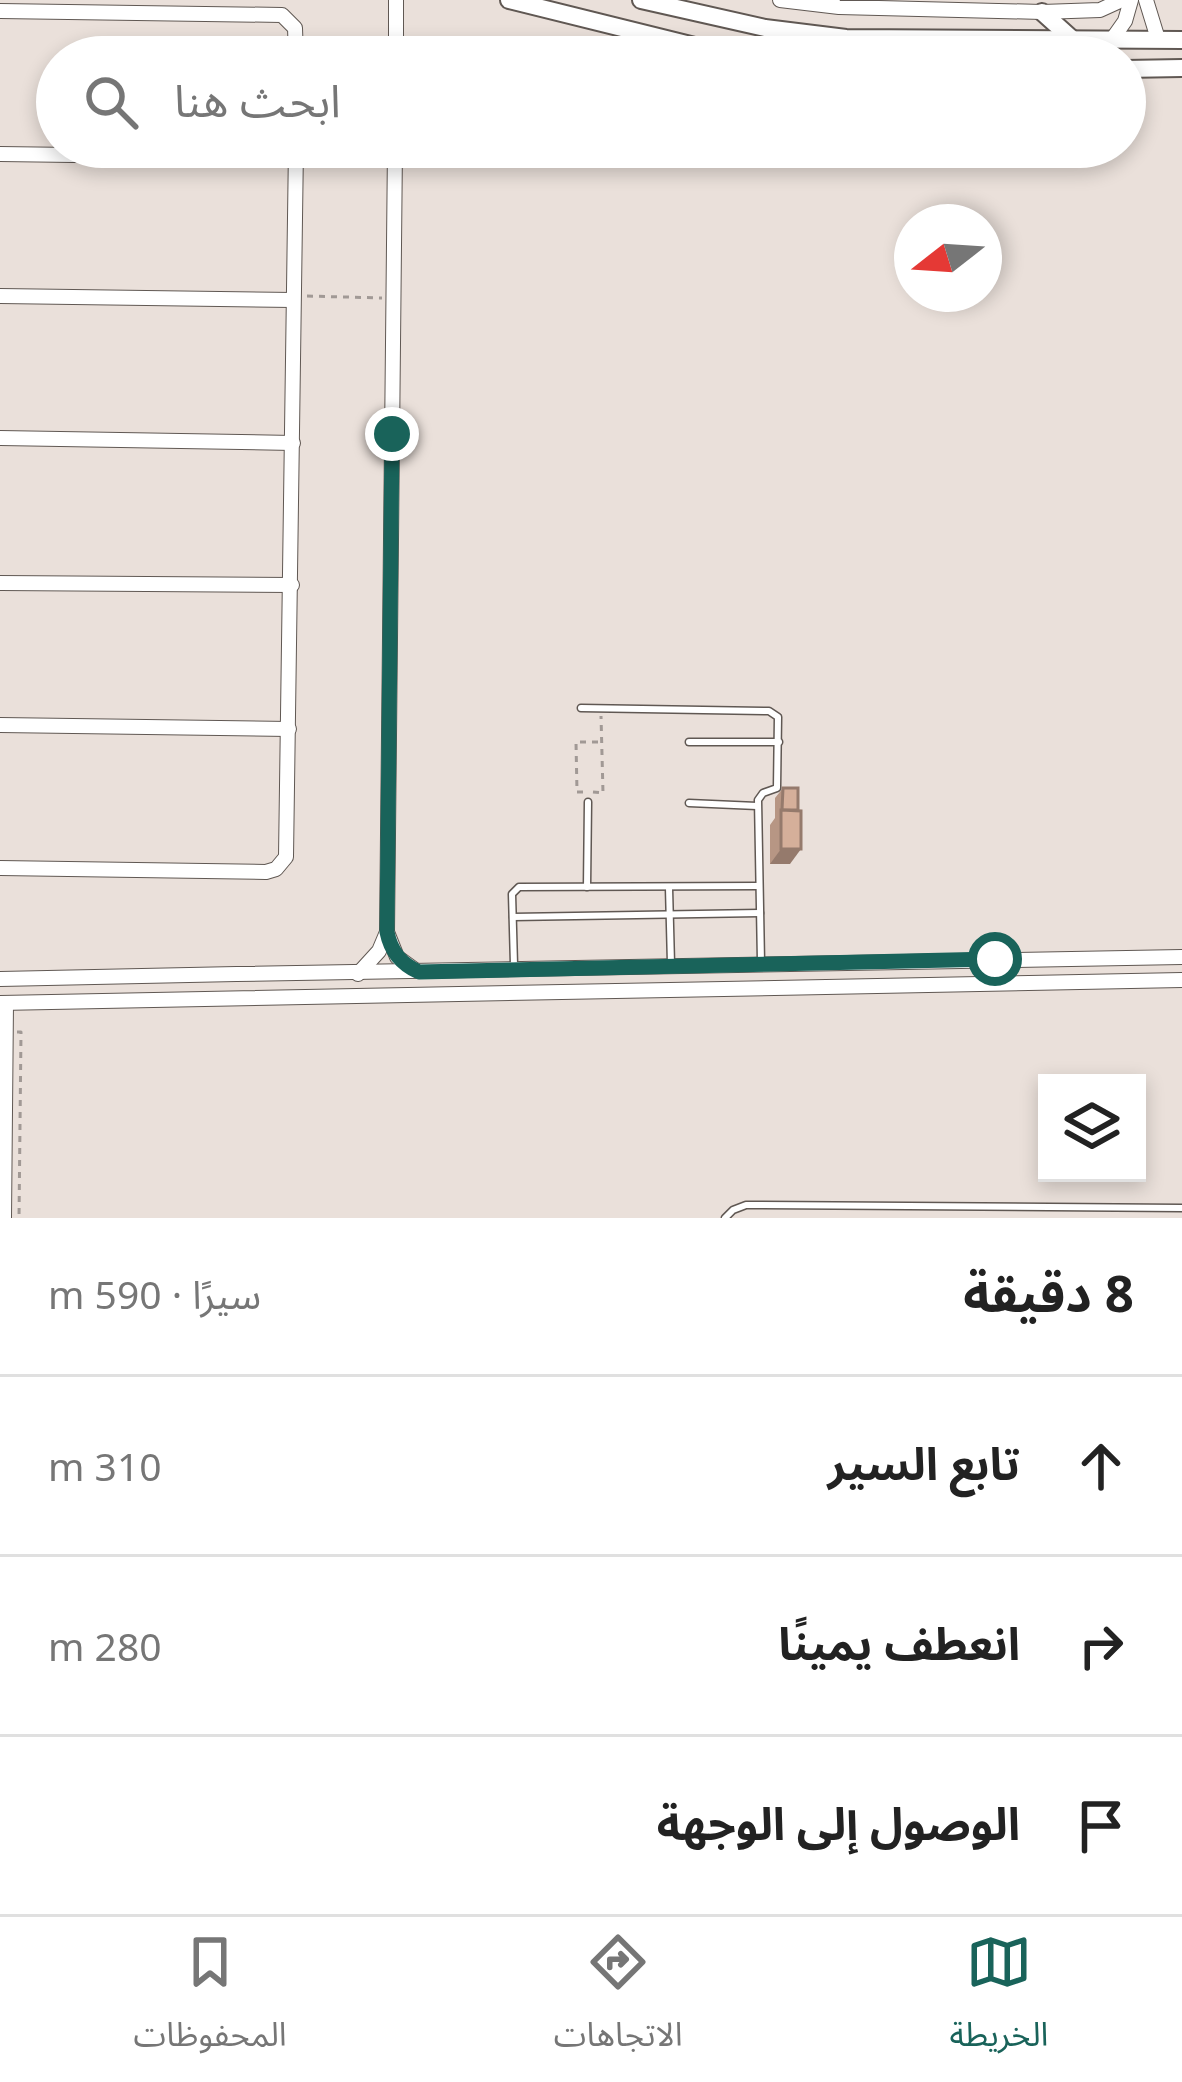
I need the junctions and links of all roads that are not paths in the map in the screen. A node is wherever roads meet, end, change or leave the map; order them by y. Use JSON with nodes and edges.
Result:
{"nodes":[{"id":1,"x":396,"y":0,"type":"edge"},
{"id":2,"x":509,"y":0,"type":"edge"},
{"id":3,"x":641,"y":0,"type":"edge"},
{"id":4,"x":780,"y":0,"type":"edge"},
{"id":5,"x":1126,"y":0,"type":"edge"},
{"id":6,"x":1146,"y":0,"type":"edge"},
{"id":7,"x":688,"y":6,"type":"edge"},
{"id":8,"x":0,"y":11,"type":"edge"},
{"id":9,"x":1042,"y":12,"type":"junction"},
{"id":10,"x":295,"y":36,"type":"edge"},
{"id":11,"x":396,"y":36,"type":"edge"},
{"id":12,"x":654,"y":36,"type":"edge"},
{"id":13,"x":828,"y":36,"type":"edge"},
{"id":14,"x":1069,"y":36,"type":"edge"},
{"id":15,"x":1114,"y":36,"type":"edge"},
{"id":16,"x":1146,"y":39,"type":"edge"},
{"id":17,"x":1158,"y":39,"type":"junction"},
{"id":18,"x":1182,"y":40,"type":"edge"},
{"id":19,"x":1182,"y":68,"type":"edge"},
{"id":20,"x":1146,"y":69,"type":"edge"},
{"id":21,"x":0,"y":154,"type":"edge"},
{"id":22,"x":36,"y":154,"type":"edge"},
{"id":23,"x":296,"y":168,"type":"edge"},
{"id":24,"x":395,"y":168,"type":"edge"},
{"id":25,"x":0,"y":296,"type":"edge"},
{"id":26,"x":293,"y":298,"type":"junction"},
{"id":27,"x":0,"y":438,"type":"edge"},
{"id":28,"x":293,"y":443,"type":"junction"},
{"id":29,"x":0,"y":583,"type":"edge"},
{"id":30,"x":292,"y":585,"type":"junction"},
{"id":31,"x":580,"y":708,"type":"dead end"},
{"id":32,"x":0,"y":725,"type":"edge"},
{"id":33,"x":290,"y":728,"type":"junction"},
{"id":34,"x":689,"y":742,"type":"dead end"},
{"id":35,"x":779,"y":742,"type":"junction"},
{"id":36,"x":588,"y":802,"type":"dead end"},
{"id":37,"x":689,"y":803,"type":"dead end"},
{"id":38,"x":758,"y":806,"type":"junction"},
{"id":39,"x":0,"y":868,"type":"edge"},
{"id":40,"x":759,"y":886,"type":"junction"},
{"id":41,"x":587,"y":887,"type":"junction"},
{"id":42,"x":669,"y":887,"type":"junction"},
{"id":43,"x":760,"y":913,"type":"junction"},
{"id":44,"x":670,"y":915,"type":"junction"},
{"id":45,"x":513,"y":916,"type":"junction"},
{"id":46,"x":387,"y":932,"type":"junction"},
{"id":47,"x":1182,"y":957,"type":"edge"},
{"id":48,"x":761,"y":962,"type":"junction"},
{"id":49,"x":671,"y":964,"type":"junction"},
{"id":50,"x":514,"y":969,"type":"junction"},
{"id":51,"x":419,"y":972,"type":"junction"},
{"id":52,"x":358,"y":974,"type":"junction"},
{"id":53,"x":0,"y":979,"type":"edge"},
{"id":54,"x":1182,"y":980,"type":"edge"},
{"id":55,"x":3,"y":1003,"type":"edge"},
{"id":56,"x":1182,"y":1208,"type":"edge"},
{"id":57,"x":4,"y":1218,"type":"edge"},
{"id":58,"x":725,"y":1218,"type":"edge"}],
"edges":[{"from":1,"to":11,"type":"street"},
{"from":2,"to":12,"type":"street"},
{"from":3,"to":7,"type":"street"},
{"from":4,"to":9,"type":"street"},
{"from":5,"to":9,"type":"street"},
{"from":5,"to":15,"type":"street"},
{"from":6,"to":17,"type":"street"},
{"from":7,"to":13,"type":"street"},
{"from":8,"to":10,"type":"street"},
{"from":9,"to":14,"type":"street"},
{"from":16,"to":17,"type":"street"},
{"from":17,"to":18,"type":"street"},
{"from":19,"to":20,"type":"street"},
{"from":21,"to":22,"type":"street"},
{"from":23,"to":26,"type":"street"},
{"from":24,"to":46,"type":"street"},
{"from":25,"to":26,"type":"street"},
{"from":26,"to":28,"type":"street"},
{"from":27,"to":28,"type":"street"},
{"from":28,"to":30,"type":"street"},
{"from":29,"to":30,"type":"street"},
{"from":30,"to":33,"type":"street"},
{"from":31,"to":35,"type":"lane"},
{"from":32,"to":33,"type":"street"},
{"from":33,"to":39,"type":"street"},
{"from":34,"to":35,"type":"lane"},
{"from":35,"to":38,"type":"lane"},
{"from":36,"to":41,"type":"lane"},
{"from":37,"to":38,"type":"lane"},
{"from":38,"to":40,"type":"lane"},
{"from":40,"to":42,"type":"lane"},
{"from":40,"to":43,"type":"lane"},
{"from":41,"to":42,"type":"lane"},
{"from":41,"to":45,"type":"lane"},
{"from":42,"to":44,"type":"lane"},
{"from":43,"to":44,"type":"lane"},
{"from":43,"to":48,"type":"lane"},
{"from":44,"to":45,"type":"lane"},
{"from":44,"to":49,"type":"lane"},
{"from":45,"to":50,"type":"lane"},
{"from":46,"to":51,"type":"street"},
{"from":46,"to":52,"type":"street"},
{"from":47,"to":48,"type":"street"},
{"from":48,"to":49,"type":"street"},
{"from":49,"to":50,"type":"street"},
{"from":50,"to":51,"type":"street"},
{"from":51,"to":52,"type":"street"},
{"from":52,"to":53,"type":"street"},
{"from":54,"to":55,"type":"street"},
{"from":55,"to":57,"type":"street"},
{"from":56,"to":58,"type":"lane"}]}
